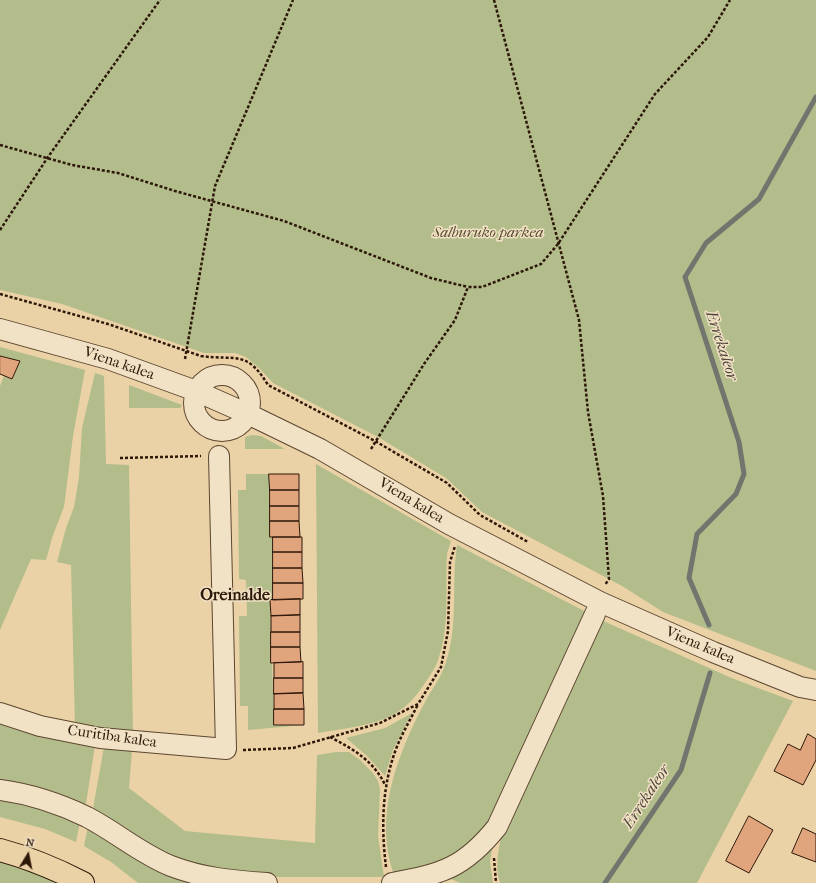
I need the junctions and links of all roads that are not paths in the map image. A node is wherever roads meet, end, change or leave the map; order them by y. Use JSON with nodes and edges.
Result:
{"nodes":[{"id":1,"x":0,"y":329,"type":"edge"},
{"id":2,"x":196,"y":391,"type":"junction"},
{"id":3,"x":248,"y":414,"type":"junction"},
{"id":4,"x":220,"y":456,"type":"road end"},
{"id":5,"x":595,"y":614,"type":"dead end"},
{"id":6,"x":816,"y":690,"type":"edge"},
{"id":7,"x":0,"y":713,"type":"edge"},
{"id":8,"x":0,"y":790,"type":"edge"},
{"id":9,"x":0,"y":850,"type":"edge"},
{"id":10,"x":389,"y":876,"type":"edge"},
{"id":11,"x":83,"y":883,"type":"edge"},
{"id":12,"x":266,"y":883,"type":"edge"}],
"edges":[{"from":1,"to":2,"type":"street","name":"Viena kalea"},
{"from":2,"to":3,"type":"street","name":"Viena kalea"},
{"from":2,"to":3,"type":"street"},
{"from":2,"to":3,"type":"street"},
{"from":3,"to":6,"type":"street","name":"Viena kalea"},
{"from":4,"to":7,"type":"street","name":"Curitiba kalea"},
{"from":5,"to":10,"type":"street"},
{"from":8,"to":12,"type":"street"},
{"from":9,"to":11,"type":"main road"}]}
